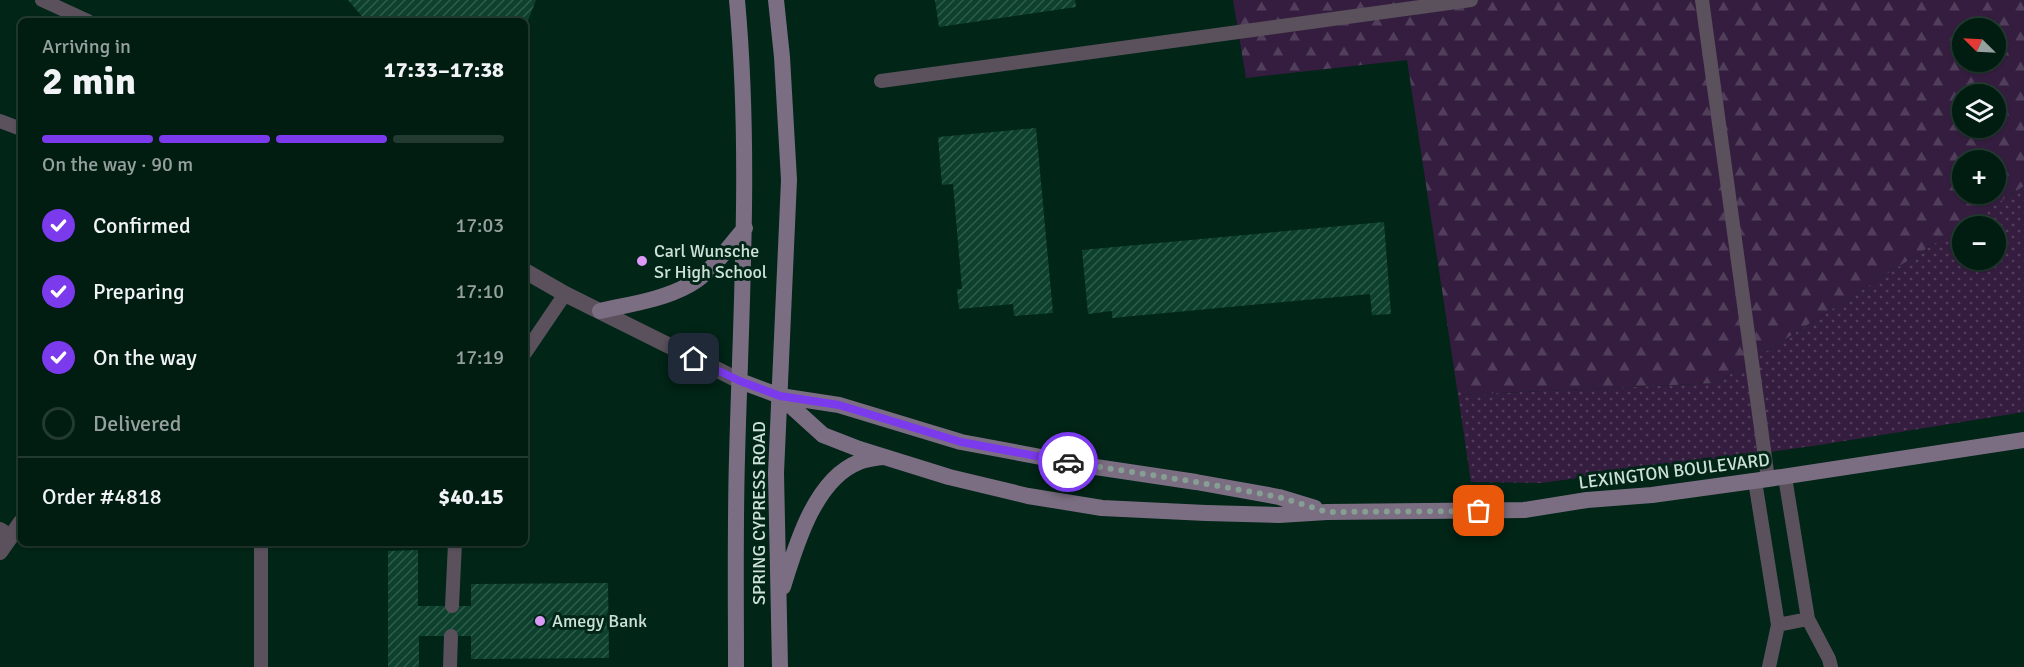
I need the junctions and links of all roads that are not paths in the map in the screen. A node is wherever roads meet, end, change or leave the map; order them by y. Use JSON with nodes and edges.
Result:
{"nodes":[{"id":1,"x":42,"y":0,"type":"edge"},
{"id":2,"x":737,"y":0,"type":"edge"},
{"id":3,"x":776,"y":0,"type":"edge"},
{"id":4,"x":1471,"y":0,"type":"edge"},
{"id":5,"x":1702,"y":0,"type":"edge"},
{"id":6,"x":81,"y":18,"type":"edge"},
{"id":7,"x":881,"y":81,"type":"dead end"},
{"id":8,"x":0,"y":121,"type":"edge"},
{"id":9,"x":18,"y":128,"type":"edge"},
{"id":10,"x":745,"y":228,"type":"junction"},
{"id":11,"x":528,"y":273,"type":"edge"},
{"id":12,"x":566,"y":294,"type":"junction"},
{"id":13,"x":600,"y":311,"type":"junction"},
{"id":14,"x":528,"y":349,"type":"edge"},
{"id":15,"x":740,"y":381,"type":"junction"},
{"id":16,"x":780,"y":396,"type":"junction"},
{"id":17,"x":2024,"y":441,"type":"edge"},
{"id":18,"x":883,"y":456,"type":"junction"},
{"id":19,"x":1769,"y":479,"type":"junction"},
{"id":20,"x":1327,"y":512,"type":"junction"},
{"id":21,"x":6,"y":533,"type":"edge"},
{"id":22,"x":261,"y":546,"type":"edge"},
{"id":23,"x":455,"y":546,"type":"edge"},
{"id":24,"x":0,"y":552,"type":"edge"},
{"id":25,"x":779,"y":601,"type":"junction"},
{"id":26,"x":452,"y":606,"type":"dead end"},
{"id":27,"x":1808,"y":619,"type":"junction"},
{"id":28,"x":1778,"y":625,"type":"junction"},
{"id":29,"x":451,"y":636,"type":"dead end"},
{"id":30,"x":261,"y":667,"type":"edge"},
{"id":31,"x":450,"y":667,"type":"edge"},
{"id":32,"x":736,"y":667,"type":"edge"},
{"id":33,"x":780,"y":667,"type":"edge"},
{"id":34,"x":1768,"y":667,"type":"edge"},
{"id":35,"x":1831,"y":667,"type":"edge"}],
"edges":[{"from":1,"to":6,"type":"lane"},
{"from":2,"to":10,"type":"main road","name":"SPRING CYPRESS ROAD"},
{"from":3,"to":16,"type":"main road","name":"SPRING CYPRESS ROAD"},
{"from":4,"to":7,"type":"lane"},
{"from":5,"to":19,"type":"lane"},
{"from":8,"to":9,"type":"lane"},
{"from":10,"to":13,"type":"main road"},
{"from":10,"to":15,"type":"main road","name":"SPRING CYPRESS ROAD"},
{"from":11,"to":12,"type":"street"},
{"from":12,"to":13,"type":"street"},
{"from":12,"to":14,"type":"lane"},
{"from":13,"to":15,"type":"street"},
{"from":15,"to":16,"type":"main road","name":"LEXINGTON BOULEVARD"},
{"from":15,"to":32,"type":"main road","name":"SPRING CYPRESS ROAD"},
{"from":16,"to":18,"type":"main road","name":"LEXINGTON BOULEVARD"},
{"from":16,"to":20,"type":"main road","name":"LEXINGTON BOULEVARD"},
{"from":16,"to":25,"type":"main road","name":"SPRING CYPRESS ROAD"},
{"from":17,"to":19,"type":"main road","name":"LEXINGTON BOULEVARD"},
{"from":18,"to":20,"type":"main road","name":"LEXINGTON BOULEVARD"},
{"from":18,"to":25,"type":"main road"},
{"from":19,"to":20,"type":"main road","name":"LEXINGTON BOULEVARD"},
{"from":19,"to":27,"type":"lane"},
{"from":19,"to":28,"type":"lane"},
{"from":21,"to":24,"type":"street"},
{"from":22,"to":30,"type":"lane"},
{"from":23,"to":26,"type":"lane"},
{"from":25,"to":33,"type":"main road","name":"SPRING CYPRESS ROAD"},
{"from":27,"to":28,"type":"lane"},
{"from":27,"to":35,"type":"lane"},
{"from":28,"to":34,"type":"lane"},
{"from":29,"to":31,"type":"lane"}]}
